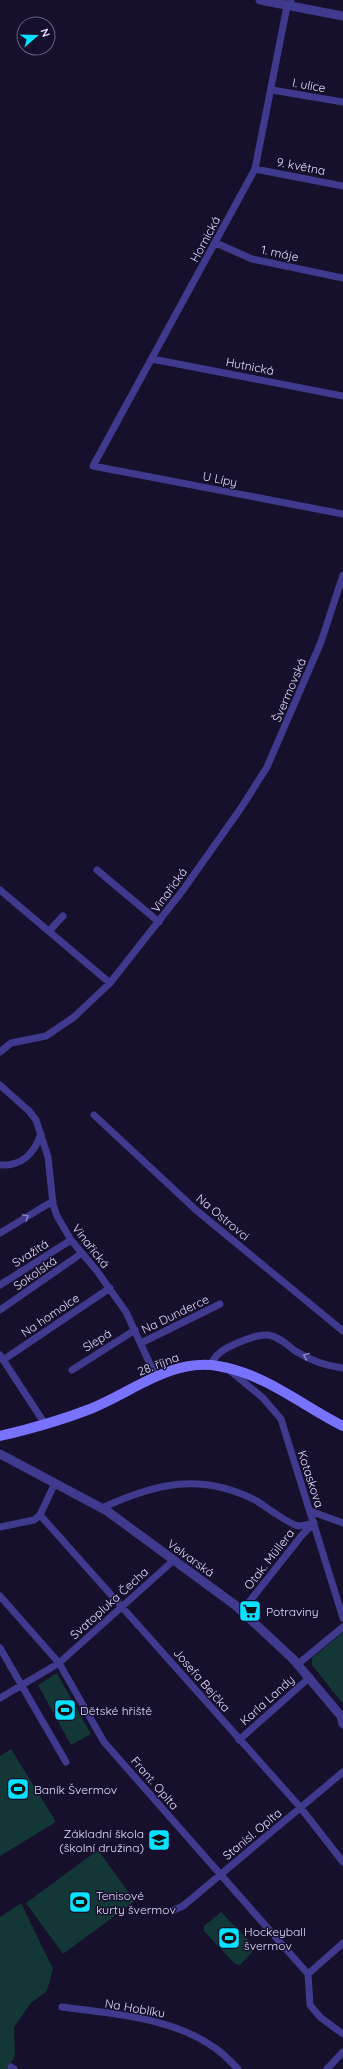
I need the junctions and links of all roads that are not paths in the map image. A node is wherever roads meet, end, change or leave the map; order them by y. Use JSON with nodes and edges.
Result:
{"nodes":[{"id":1,"x":260,"y":0,"type":"edge"},
{"id":2,"x":289,"y":3,"type":"edge"},
{"id":3,"x":343,"y":16,"type":"edge"},
{"id":4,"x":272,"y":90,"type":"junction"},
{"id":5,"x":343,"y":102,"type":"edge"},
{"id":6,"x":255,"y":169,"type":"junction"},
{"id":7,"x":343,"y":186,"type":"edge"},
{"id":8,"x":216,"y":243,"type":"junction"},
{"id":9,"x":343,"y":278,"type":"edge"},
{"id":10,"x":152,"y":359,"type":"junction"},
{"id":11,"x":343,"y":396,"type":"edge"},
{"id":12,"x":93,"y":466,"type":"joint"},
{"id":13,"x":343,"y":514,"type":"edge"},
{"id":14,"x":343,"y":575,"type":"edge"},
{"id":15,"x":241,"y":808,"type":"joint"},
{"id":16,"x":97,"y":870,"type":"dead end"},
{"id":17,"x":0,"y":890,"type":"edge"},
{"id":18,"x":62,"y":916,"type":"dead end"},
{"id":19,"x":159,"y":922,"type":"junction"},
{"id":20,"x":49,"y":931,"type":"junction"},
{"id":21,"x":110,"y":983,"type":"junction"},
{"id":22,"x":0,"y":1052,"type":"edge"},
{"id":23,"x":0,"y":1085,"type":"edge"},
{"id":24,"x":94,"y":1115,"type":"dead end"},
{"id":25,"x":41,"y":1134,"type":"junction"},
{"id":26,"x":0,"y":1165,"type":"edge"},
{"id":27,"x":8,"y":1166,"type":"junction"},
{"id":28,"x":0,"y":1171,"type":"edge"},
{"id":29,"x":53,"y":1202,"type":"junction"},
{"id":30,"x":0,"y":1233,"type":"edge"},
{"id":31,"x":71,"y":1240,"type":"junction"},
{"id":32,"x":82,"y":1253,"type":"junction"},
{"id":33,"x":0,"y":1285,"type":"edge"},
{"id":34,"x":110,"y":1288,"type":"junction"},
{"id":35,"x":220,"y":1304,"type":"dead end"},
{"id":36,"x":0,"y":1310,"type":"edge"},
{"id":37,"x":135,"y":1330,"type":"junction"},
{"id":38,"x":343,"y":1331,"type":"edge"},
{"id":39,"x":141,"y":1343,"type":"junction"},
{"id":40,"x":2,"y":1358,"type":"edge"},
{"id":41,"x":211,"y":1365,"type":"junction"},
{"id":42,"x":226,"y":1368,"type":"junction"},
{"id":43,"x":343,"y":1368,"type":"edge"},
{"id":44,"x":72,"y":1370,"type":"dead end"},
{"id":45,"x":156,"y":1377,"type":"junction"},
{"id":46,"x":45,"y":1424,"type":"junction"},
{"id":47,"x":343,"y":1426,"type":"edge"},
{"id":48,"x":1,"y":1434,"type":"edge"},
{"id":49,"x":0,"y":1454,"type":"edge"},
{"id":50,"x":55,"y":1483,"type":"junction"},
{"id":51,"x":102,"y":1508,"type":"junction"},
{"id":52,"x":310,"y":1511,"type":"junction"},
{"id":53,"x":40,"y":1515,"type":"junction"},
{"id":54,"x":314,"y":1523,"type":"junction"},
{"id":55,"x":343,"y":1523,"type":"edge"},
{"id":56,"x":0,"y":1527,"type":"edge"},
{"id":57,"x":174,"y":1560,"type":"junction"},
{"id":58,"x":2,"y":1600,"type":"edge"},
{"id":59,"x":124,"y":1607,"type":"junction"},
{"id":60,"x":242,"y":1611,"type":"junction"},
{"id":61,"x":343,"y":1618,"type":"edge"},
{"id":62,"x":343,"y":1627,"type":"edge"},
{"id":63,"x":0,"y":1648,"type":"edge"},
{"id":64,"x":59,"y":1663,"type":"junction"},
{"id":65,"x":298,"y":1664,"type":"junction"},
{"id":66,"x":310,"y":1677,"type":"junction"},
{"id":67,"x":21,"y":1686,"type":"junction"},
{"id":68,"x":0,"y":1698,"type":"edge"},
{"id":69,"x":342,"y":1719,"type":"edge"},
{"id":70,"x":239,"y":1740,"type":"junction"},
{"id":71,"x":66,"y":1762,"type":"dead end"},
{"id":72,"x":343,"y":1772,"type":"edge"},
{"id":73,"x":300,"y":1807,"type":"junction"},
{"id":74,"x":343,"y":1862,"type":"edge"},
{"id":75,"x":221,"y":1874,"type":"junction"},
{"id":76,"x":174,"y":1910,"type":"dead end"},
{"id":77,"x":343,"y":1943,"type":"edge"},
{"id":78,"x":308,"y":1974,"type":"junction"},
{"id":79,"x":62,"y":2007,"type":"dead end"},
{"id":80,"x":343,"y":2034,"type":"edge"},
{"id":81,"x":343,"y":2052,"type":"edge"},
{"id":82,"x":238,"y":2069,"type":"edge"},
{"id":83,"x":327,"y":2069,"type":"edge"}],
"edges":[{"from":1,"to":2,"type":"street"},
{"from":2,"to":3,"type":"street"},
{"from":2,"to":4,"type":"street","name":"Hornická"},
{"from":4,"to":5,"type":"street","name":"I. ulice"},
{"from":4,"to":6,"type":"street","name":"Hornická"},
{"from":6,"to":7,"type":"street","name":"9. května"},
{"from":6,"to":8,"type":"street","name":"Hornická"},
{"from":8,"to":9,"type":"street","name":"1. máje"},
{"from":8,"to":10,"type":"street","name":"Hornická"},
{"from":10,"to":11,"type":"street","name":"Hutnická"},
{"from":10,"to":12,"type":"street","name":"Hornická"},
{"from":12,"to":13,"type":"street","name":"U Lípy"},
{"from":14,"to":15,"type":"street","name":"Švermovská"},
{"from":15,"to":19,"type":"street","name":"Vinařická"},
{"from":16,"to":19,"type":"street"},
{"from":17,"to":20,"type":"street"},
{"from":18,"to":20,"type":"street"},
{"from":19,"to":21,"type":"street","name":"Vinařická"},
{"from":20,"to":21,"type":"street"},
{"from":21,"to":22,"type":"street","name":"Vinařická"},
{"from":23,"to":25,"type":"street","name":"Vinařická"},
{"from":24,"to":38,"type":"street","name":"Na Ostrovci"},
{"from":25,"to":27,"type":"street"},
{"from":25,"to":29,"type":"street","name":"Vinařická"},
{"from":26,"to":27,"type":"street"},
{"from":27,"to":28,"type":"street"},
{"from":30,"to":29,"type":"street","one_way":true},
{"from":29,"to":31,"type":"street","name":"Vinařická"},
{"from":31,"to":32,"type":"street","name":"Vinařická"},
{"from":31,"to":33,"type":"street","name":"Svažitá"},
{"from":32,"to":34,"type":"street","name":"Vinařická"},
{"from":32,"to":36,"type":"street","name":"Sokolská"},
{"from":34,"to":37,"type":"street","name":"Vinařická"},
{"from":34,"to":40,"type":"street","name":"Na homolce"},
{"from":35,"to":39,"type":"street","name":"Na Dunderce"},
{"from":37,"to":39,"type":"street","name":"Vinařická"},
{"from":37,"to":44,"type":"street","name":"Slepá"},
{"from":39,"to":45,"type":"street","name":"Vinařická"},
{"from":40,"to":46,"type":"street"},
{"from":41,"to":42,"type":"main road","name":"28. října"},
{"from":43,"to":41,"type":"street","one_way":true},
{"from":41,"to":45,"type":"main road","name":"28. října"},
{"from":42,"to":47,"type":"main road","name":"28. října"},
{"from":42,"to":52,"type":"street","name":"Kotaskova"},
{"from":45,"to":46,"type":"main road","name":"28. října"},
{"from":46,"to":48,"type":"main road","name":"28. října"},
{"from":49,"to":50,"type":"street","name":"Velvarská"},
{"from":50,"to":51,"type":"street","name":"Velvarská"},
{"from":50,"to":53,"type":"street"},
{"from":51,"to":54,"type":"street"},
{"from":51,"to":57,"type":"street","name":"Velvarská"},
{"from":52,"to":54,"type":"street","name":"Kotaskova"},
{"from":52,"to":55,"type":"street"},
{"from":53,"to":56,"type":"street"},
{"from":53,"to":59,"type":"street","name":"Josefa Bejčka"},
{"from":54,"to":60,"type":"street","name":"Otak. Müllera"},
{"from":54,"to":61,"type":"street","name":"Kotaskova"},
{"from":57,"to":59,"type":"street","name":"Svatopluka Čecha"},
{"from":57,"to":60,"type":"street","name":"Velvarská"},
{"from":58,"to":64,"type":"street","name":"Frant. Oplta"},
{"from":59,"to":64,"type":"street","name":"Svatopluka Čecha"},
{"from":59,"to":70,"type":"street","name":"Josefa Bejčka"},
{"from":60,"to":65,"type":"street","name":"Velvarská"},
{"from":62,"to":65,"type":"street"},
{"from":63,"to":67,"type":"street"},
{"from":64,"to":67,"type":"street","name":"Svatopluka Čecha"},
{"from":64,"to":75,"type":"street","name":"Frant. Oplta"},
{"from":65,"to":66,"type":"street","name":"Velvarská"},
{"from":66,"to":69,"type":"street","name":"Velvarská"},
{"from":66,"to":70,"type":"street","name":"Karla Landy"},
{"from":67,"to":68,"type":"street","name":"Svatopluka Čecha"},
{"from":67,"to":71,"type":"street"},
{"from":70,"to":73,"type":"street","name":"Josefa Bejčka"},
{"from":72,"to":73,"type":"street","name":"Stanisl. Oplta"},
{"from":73,"to":74,"type":"street","name":"Josefa Bejčka"},
{"from":73,"to":75,"type":"street","name":"Stanisl. Oplta"},
{"from":75,"to":76,"type":"street","name":"Stanisl. Oplta"},
{"from":75,"to":78,"type":"street","name":"Frant. Oplta"},
{"from":77,"to":78,"type":"street"},
{"from":78,"to":80,"type":"street"},
{"from":79,"to":82,"type":"street","name":"Na Hoblíku"},
{"from":81,"to":83,"type":"street"}]}
